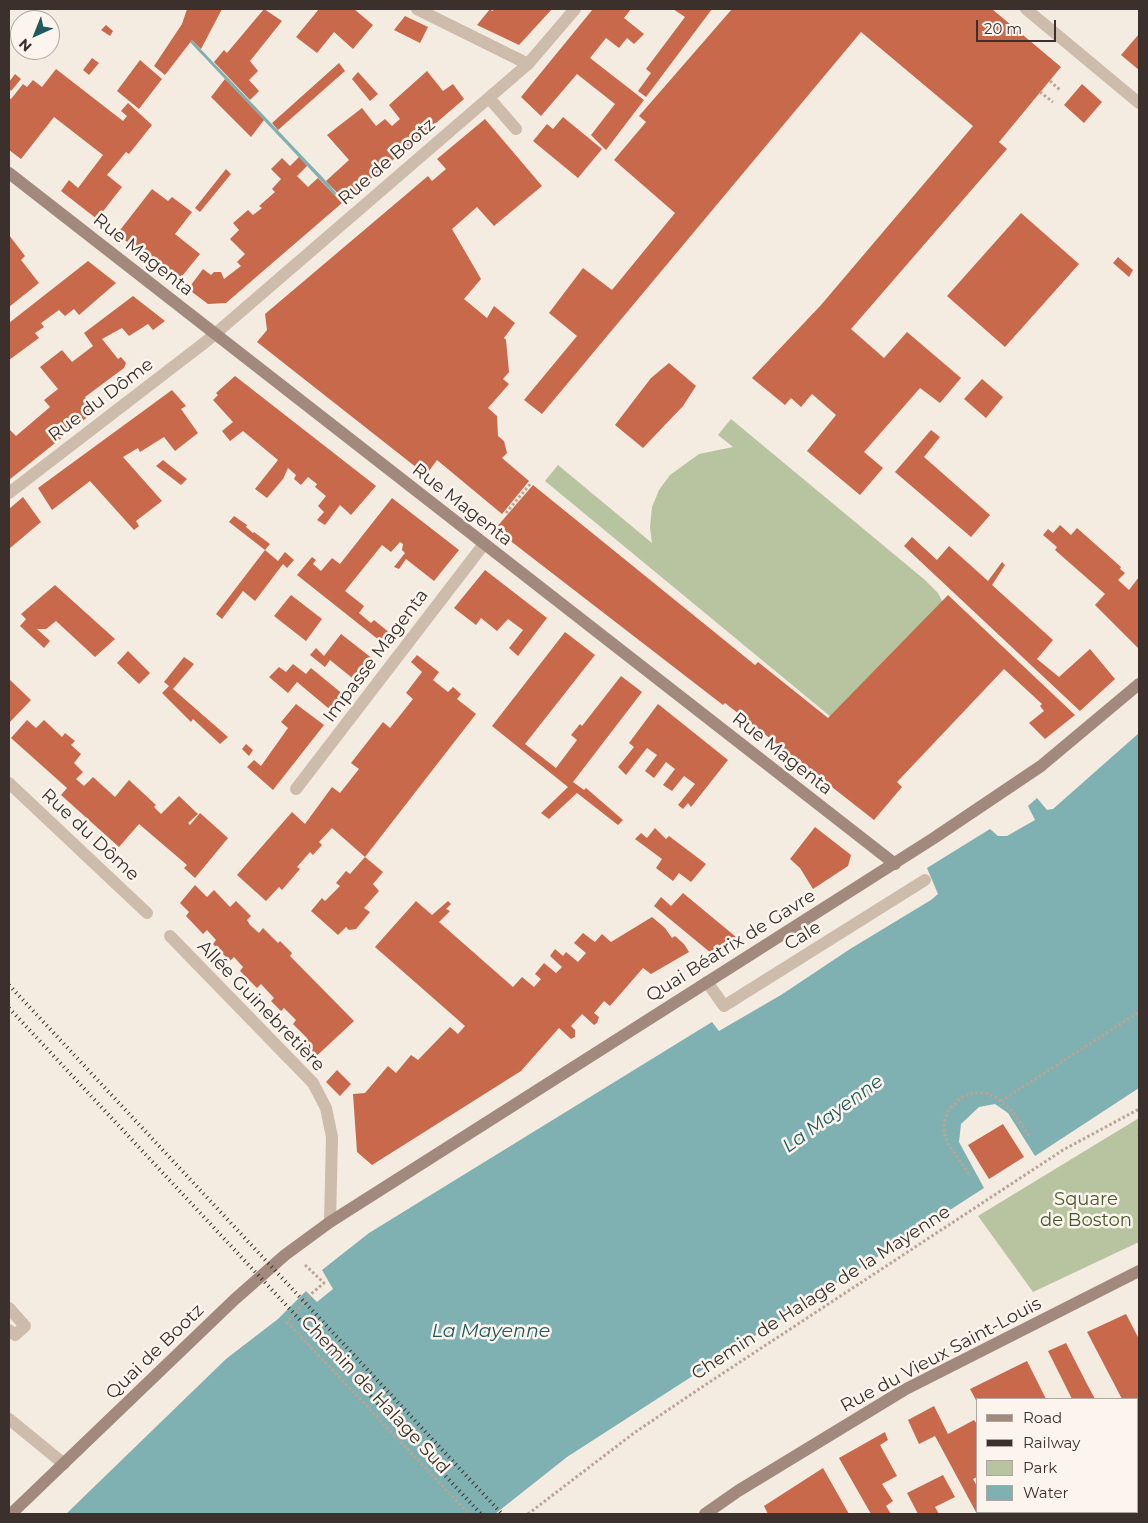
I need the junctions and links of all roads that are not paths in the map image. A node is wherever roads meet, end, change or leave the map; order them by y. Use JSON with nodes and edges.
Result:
{"nodes":[{"id":1,"x":416,"y":9,"type":"edge"},
{"id":2,"x":575,"y":9,"type":"edge"},
{"id":3,"x":1026,"y":9,"type":"edge"},
{"id":4,"x":528,"y":64,"type":"junction"},
{"id":5,"x":489,"y":98,"type":"junction"},
{"id":6,"x":1139,"y":103,"type":"edge"},
{"id":7,"x":516,"y":129,"type":"dead end"},
{"id":8,"x":9,"y":172,"type":"edge"},
{"id":9,"x":215,"y":334,"type":"junction"},
{"id":10,"x":9,"y":493,"type":"edge"},
{"id":11,"x":484,"y":544,"type":"junction"},
{"id":12,"x":1139,"y":684,"type":"edge"},
{"id":13,"x":9,"y":783,"type":"edge"},
{"id":14,"x":296,"y":789,"type":"dead end"},
{"id":15,"x":895,"y":864,"type":"junction"},
{"id":16,"x":925,"y":880,"type":"dead end"},
{"id":17,"x":147,"y":913,"type":"dead end"},
{"id":18,"x":170,"y":936,"type":"dead end"},
{"id":19,"x":707,"y":982,"type":"junction"},
{"id":20,"x":330,"y":1222,"type":"junction"},
{"id":21,"x":1139,"y":1271,"type":"edge"},
{"id":22,"x":9,"y":1308,"type":"edge"},
{"id":23,"x":9,"y":1330,"type":"edge"},
{"id":24,"x":9,"y":1419,"type":"edge"},
{"id":25,"x":64,"y":1464,"type":"junction"},
{"id":26,"x":11,"y":1514,"type":"edge"},
{"id":27,"x":705,"y":1514,"type":"edge"}],
"edges":[{"from":1,"to":4,"type":"street"},
{"from":2,"to":4,"type":"street","name":"Rue de Bootz"},
{"from":3,"to":6,"type":"street"},
{"from":4,"to":5,"type":"street","name":"Rue de Bootz"},
{"from":5,"to":7,"type":"street"},
{"from":5,"to":9,"type":"street","name":"Rue de Bootz"},
{"from":8,"to":9,"type":"street","name":"Rue Magenta"},
{"from":9,"to":10,"type":"street","name":"Rue du Dôme"},
{"from":9,"to":11,"type":"street","name":"Rue Magenta"},
{"from":11,"to":14,"type":"street","name":"Impasse Magenta"},
{"from":11,"to":15,"type":"street","name":"Rue Magenta"},
{"from":12,"to":15,"type":"street","name":"Quai Béatrix de Gavre"},
{"from":13,"to":17,"type":"street","name":"Rue du Dôme"},
{"from":15,"to":19,"type":"street","name":"Quai Béatrix de Gavre"},
{"from":16,"to":19,"type":"street","name":"Cale"},
{"from":18,"to":20,"type":"street","name":"Allée Guinebretière"},
{"from":19,"to":20,"type":"street","name":"Quai Béatrix de Gavre"},
{"from":20,"to":25,"type":"street","name":"Quai de Bootz"},
{"from":21,"to":27,"type":"street","name":"Rue du Vieux Saint-Louis"},
{"from":22,"to":23,"type":"street"},
{"from":24,"to":25,"type":"street"},
{"from":25,"to":26,"type":"street","name":"Quai de Bootz"}]}
